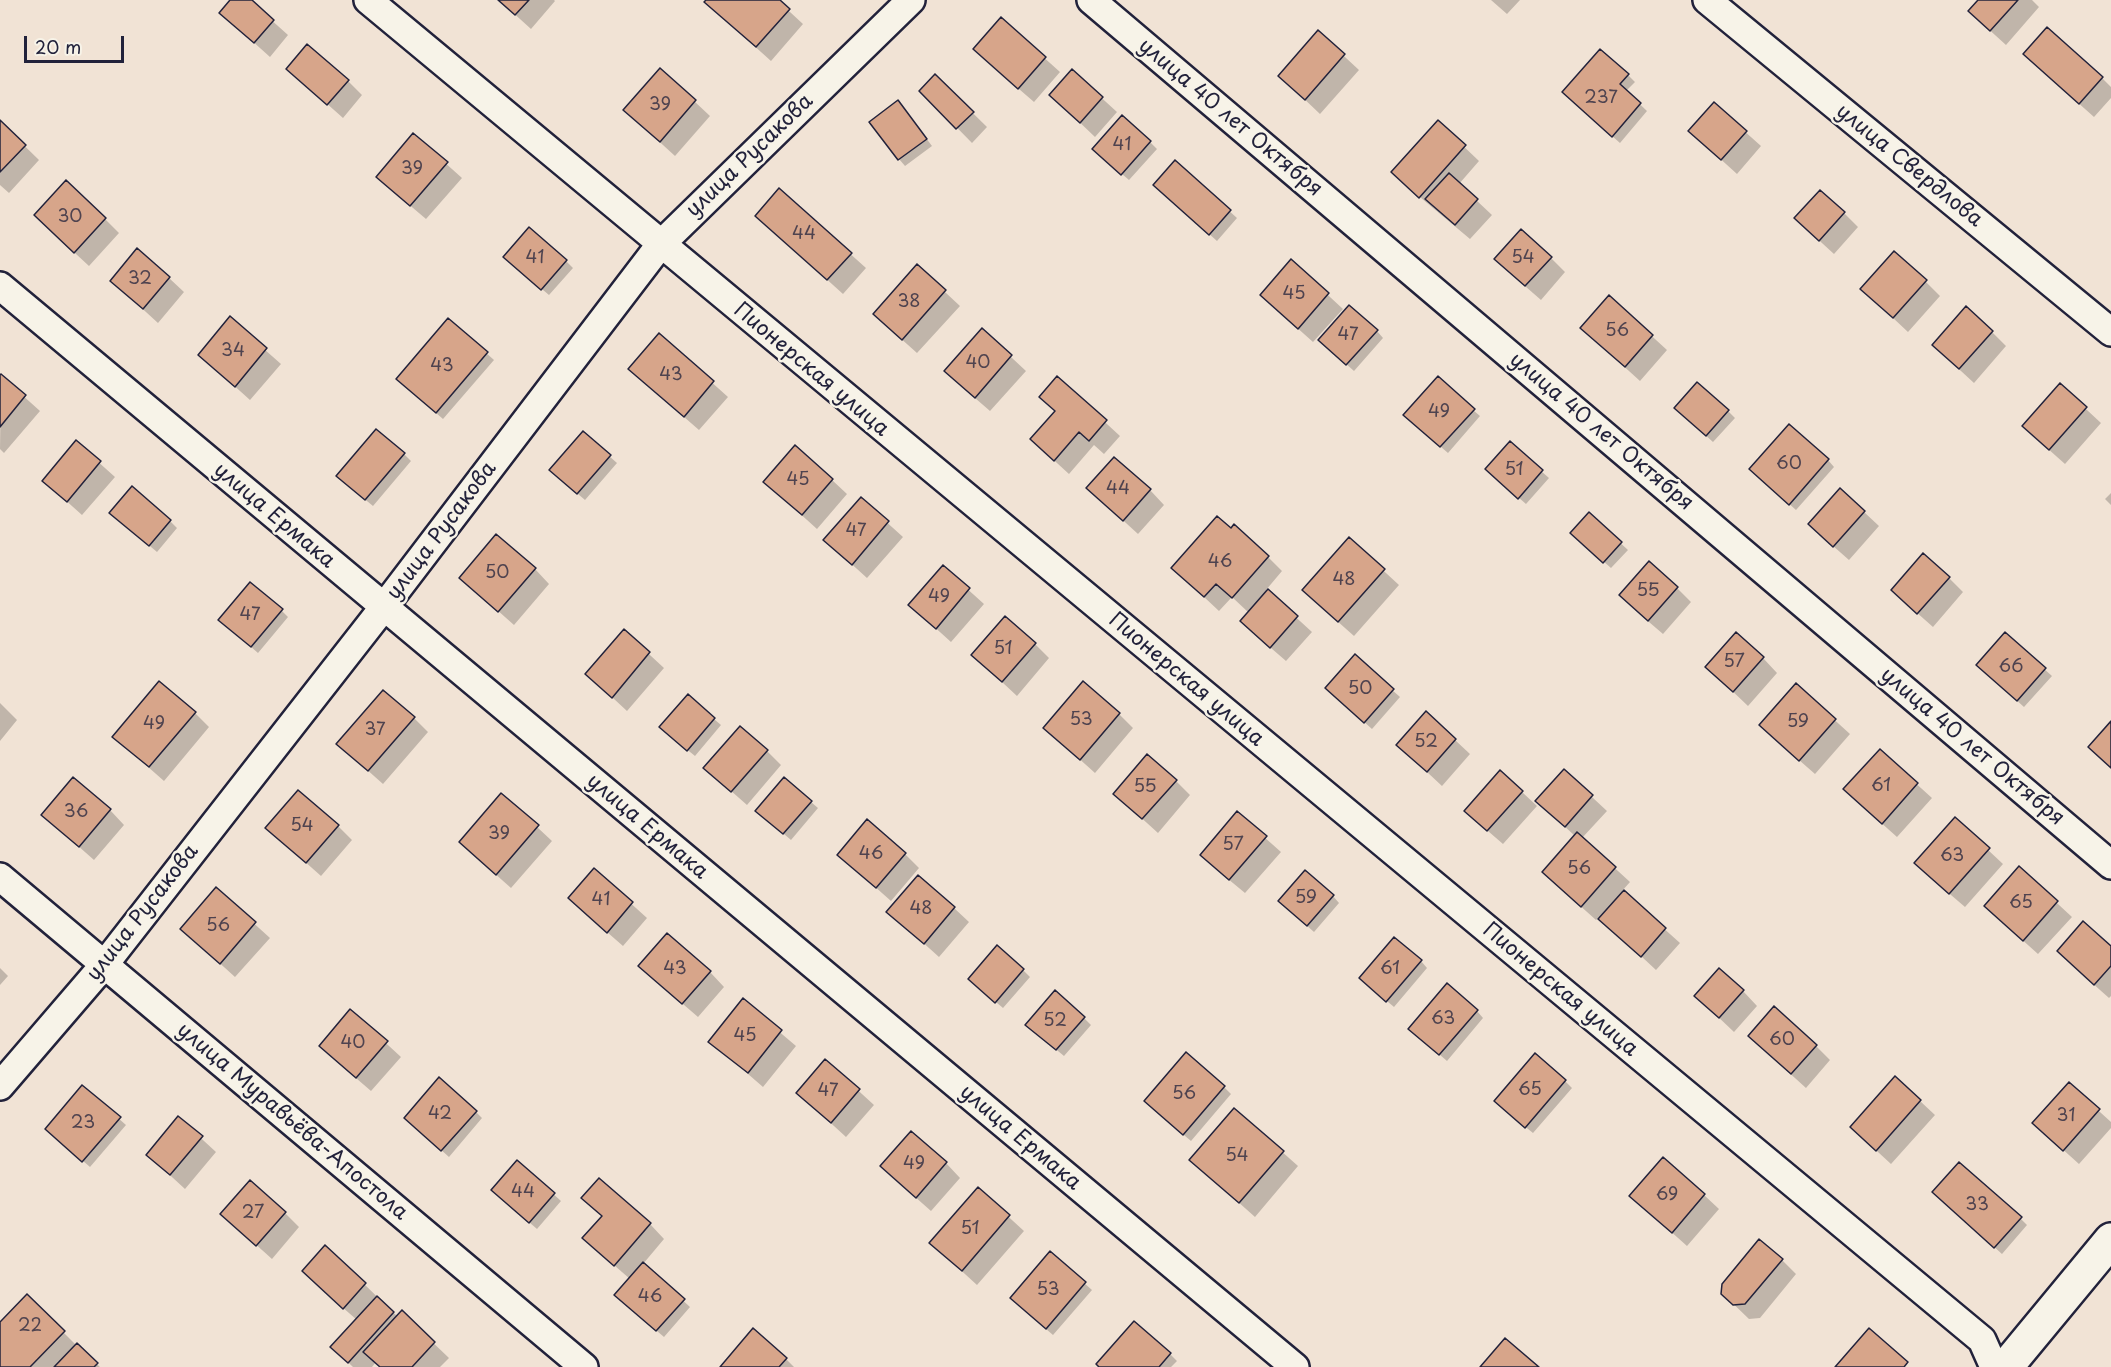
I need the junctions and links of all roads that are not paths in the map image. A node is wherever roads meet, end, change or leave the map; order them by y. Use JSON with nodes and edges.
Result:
{"nodes":[{"id":1,"x":368,"y":0,"type":"edge"},
{"id":2,"x":911,"y":0,"type":"edge"},
{"id":3,"x":1091,"y":0,"type":"edge"},
{"id":4,"x":1707,"y":0,"type":"edge"},
{"id":5,"x":660,"y":245,"type":"junction"},
{"id":6,"x":0,"y":286,"type":"edge"},
{"id":7,"x":2111,"y":332,"type":"edge"},
{"id":8,"x":383,"y":608,"type":"junction"},
{"id":9,"x":2111,"y":865,"type":"edge"},
{"id":10,"x":0,"y":877,"type":"edge"},
{"id":11,"x":104,"y":965,"type":"junction"},
{"id":12,"x":0,"y":1086,"type":"edge"},
{"id":13,"x":2111,"y":1240,"type":"edge"},
{"id":14,"x":584,"y":1367,"type":"edge"},
{"id":15,"x":1295,"y":1367,"type":"edge"},
{"id":16,"x":1994,"y":1367,"type":"edge"},
{"id":17,"x":2006,"y":1367,"type":"edge"}],
"edges":[{"from":1,"to":5,"type":"street","name":"Пионерская улица"},
{"from":2,"to":5,"type":"street","name":"улица Русакова"},
{"from":3,"to":9,"type":"street","name":"улица 40 лет Октября"},
{"from":4,"to":7,"type":"street","name":"улица Свердлова"},
{"from":5,"to":8,"type":"street","name":"улица Русакова"},
{"from":5,"to":16,"type":"street","name":"Пионерская улица"},
{"from":6,"to":8,"type":"street","name":"улица Ермака"},
{"from":8,"to":11,"type":"street","name":"улица Русакова"},
{"from":8,"to":15,"type":"street","name":"улица Ермака"},
{"from":10,"to":11,"type":"street","name":"улица Муравьёва-Апостола"},
{"from":11,"to":12,"type":"street","name":"улица Русакова"},
{"from":11,"to":14,"type":"street","name":"улица Муравьёва-Апостола"},
{"from":13,"to":17,"type":"street"}]}
